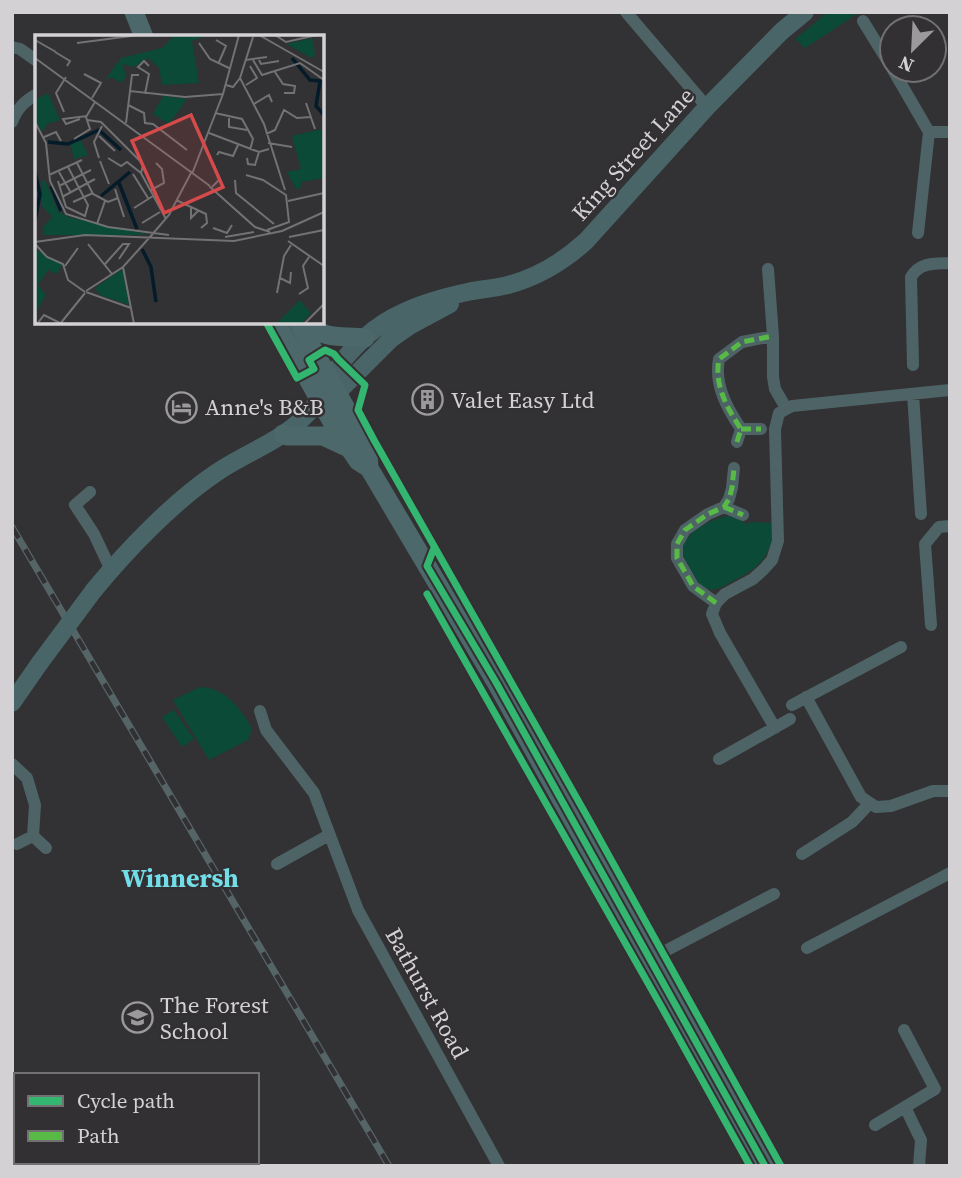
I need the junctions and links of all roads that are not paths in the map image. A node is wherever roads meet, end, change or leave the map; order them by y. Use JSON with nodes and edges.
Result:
{"nodes":[{"id":1,"x":134,"y":12,"type":"edge"},
{"id":2,"x":626,"y":12,"type":"edge"},
{"id":3,"x":805,"y":12,"type":"edge"},
{"id":4,"x":863,"y":21,"type":"dead end"},
{"id":5,"x":143,"y":35,"type":"edge"},
{"id":6,"x":878,"y":46,"type":"edge"},
{"id":7,"x":12,"y":47,"type":"edge"},
{"id":8,"x":35,"y":60,"type":"edge"},
{"id":9,"x":901,"y":84,"type":"edge"},
{"id":10,"x":35,"y":95,"type":"edge"},
{"id":11,"x":707,"y":107,"type":"junction"},
{"id":12,"x":12,"y":122,"type":"edge"},
{"id":13,"x":929,"y":132,"type":"junction"},
{"id":14,"x":950,"y":132,"type":"edge"},
{"id":15,"x":918,"y":233,"type":"dead end"},
{"id":16,"x":950,"y":263,"type":"edge"},
{"id":17,"x":768,"y":269,"type":"dead end"},
{"id":18,"x":475,"y":291,"type":"junction"},
{"id":19,"x":278,"y":324,"type":"edge"},
{"id":20,"x":299,"y":324,"type":"edge"},
{"id":21,"x":310,"y":324,"type":"edge"},
{"id":22,"x":773,"y":336,"type":"junction"},
{"id":23,"x":365,"y":338,"type":"junction"},
{"id":24,"x":914,"y":365,"type":"dead end"},
{"id":25,"x":950,"y":390,"type":"edge"},
{"id":26,"x":329,"y":391,"type":"junction"},
{"id":27,"x":913,"y":394,"type":"junction"},
{"id":28,"x":786,"y":408,"type":"junction"},
{"id":29,"x":741,"y":429,"type":"junction"},
{"id":30,"x":761,"y":429,"type":"dead end"},
{"id":31,"x":283,"y":434,"type":"junction"},
{"id":32,"x":737,"y":442,"type":"dead end"},
{"id":33,"x":348,"y":448,"type":"junction"},
{"id":34,"x":369,"y":468,"type":"junction"},
{"id":35,"x":734,"y":468,"type":"dead end"},
{"id":36,"x":90,"y":492,"type":"dead end"},
{"id":37,"x":724,"y":507,"type":"junction"},
{"id":38,"x":743,"y":514,"type":"dead end"},
{"id":39,"x":921,"y":514,"type":"dead end"},
{"id":40,"x":950,"y":526,"type":"edge"},
{"id":41,"x":111,"y":570,"type":"junction"},
{"id":42,"x":716,"y":603,"type":"junction"},
{"id":43,"x":931,"y":625,"type":"dead end"},
{"id":44,"x":901,"y":647,"type":"dead end"},
{"id":45,"x":806,"y":697,"type":"junction"},
{"id":46,"x":13,"y":702,"type":"edge"},
{"id":47,"x":792,"y":705,"type":"dead end"},
{"id":48,"x":260,"y":711,"type":"dead end"},
{"id":49,"x":790,"y":719,"type":"dead end"},
{"id":50,"x":775,"y":728,"type":"junction"},
{"id":51,"x":719,"y":759,"type":"dead end"},
{"id":52,"x":12,"y":764,"type":"edge"},
{"id":53,"x":950,"y":791,"type":"edge"},
{"id":54,"x":870,"y":803,"type":"junction"},
{"id":55,"x":329,"y":835,"type":"junction"},
{"id":56,"x":33,"y":836,"type":"junction"},
{"id":57,"x":17,"y":844,"type":"dead end"},
{"id":58,"x":46,"y":848,"type":"dead end"},
{"id":59,"x":802,"y":854,"type":"dead end"},
{"id":60,"x":277,"y":864,"type":"dead end"},
{"id":61,"x":950,"y":873,"type":"edge"},
{"id":62,"x":774,"y":894,"type":"dead end"},
{"id":63,"x":807,"y":948,"type":"dead end"},
{"id":64,"x":650,"y":959,"type":"junction"},
{"id":65,"x":904,"y":1030,"type":"dead end"},
{"id":66,"x":905,"y":1107,"type":"junction"},
{"id":67,"x":875,"y":1125,"type":"dead end"},
{"id":68,"x":499,"y":1166,"type":"edge"},
{"id":69,"x":765,"y":1166,"type":"edge"},
{"id":70,"x":919,"y":1166,"type":"edge"}],
"edges":[{"from":1,"to":5,"type":"main road"},
{"from":2,"to":11,"type":"street"},
{"from":3,"to":11,"type":"main road","name":"King Street Lane"},
{"from":4,"to":6,"type":"street"},
{"from":7,"to":8,"type":"street"},
{"from":9,"to":13,"type":"street"},
{"from":10,"to":12,"type":"street"},
{"from":11,"to":18,"type":"main road","name":"King Street Lane"},
{"from":13,"to":14,"type":"street"},
{"from":13,"to":15,"type":"street"},
{"from":16,"to":24,"type":"street"},
{"from":17,"to":22,"type":"street"},
{"from":18,"to":23,"type":"main road","name":"King Street Lane"},
{"from":18,"to":26,"type":"main road","name":"King Street Lane"},
{"from":19,"to":26,"type":"main road"},
{"from":20,"to":26,"type":"main road"},
{"from":21,"to":23,"type":"main road"},
{"from":22,"to":28,"type":"street"},
{"from":22,"to":29,"type":"street"},
{"from":23,"to":26,"type":"main road","name":"King Street Lane"},
{"from":25,"to":27,"type":"street"},
{"from":26,"to":31,"type":"main road"},
{"from":26,"to":33,"type":"main road"},
{"from":26,"to":34,"type":"main road"},
{"from":27,"to":28,"type":"street"},
{"from":27,"to":39,"type":"street"},
{"from":28,"to":42,"type":"street"},
{"from":29,"to":30,"type":"street"},
{"from":29,"to":32,"type":"street"},
{"from":31,"to":33,"type":"main road"},
{"from":31,"to":41,"type":"main road"},
{"from":33,"to":34,"type":"main road"},
{"from":34,"to":64,"type":"main road"},
{"from":35,"to":37,"type":"street"},
{"from":36,"to":41,"type":"street"},
{"from":37,"to":38,"type":"street"},
{"from":37,"to":42,"type":"street"},
{"from":40,"to":43,"type":"street"},
{"from":41,"to":46,"type":"main road","bridge":true},
{"from":42,"to":50,"type":"street"},
{"from":44,"to":45,"type":"street"},
{"from":45,"to":47,"type":"street"},
{"from":45,"to":54,"type":"street"},
{"from":48,"to":55,"type":"street","name":"Bathurst Road"},
{"from":49,"to":50,"type":"street"},
{"from":50,"to":51,"type":"street"},
{"from":52,"to":56,"type":"street"},
{"from":53,"to":54,"type":"street"},
{"from":54,"to":59,"type":"street"},
{"from":55,"to":60,"type":"street"},
{"from":55,"to":68,"type":"street","name":"Bathurst Road"},
{"from":56,"to":57,"type":"street"},
{"from":56,"to":58,"type":"street"},
{"from":61,"to":63,"type":"street"},
{"from":62,"to":64,"type":"street"},
{"from":64,"to":69,"type":"main road"},
{"from":65,"to":66,"type":"street"},
{"from":66,"to":67,"type":"street"},
{"from":66,"to":70,"type":"street"}]}
